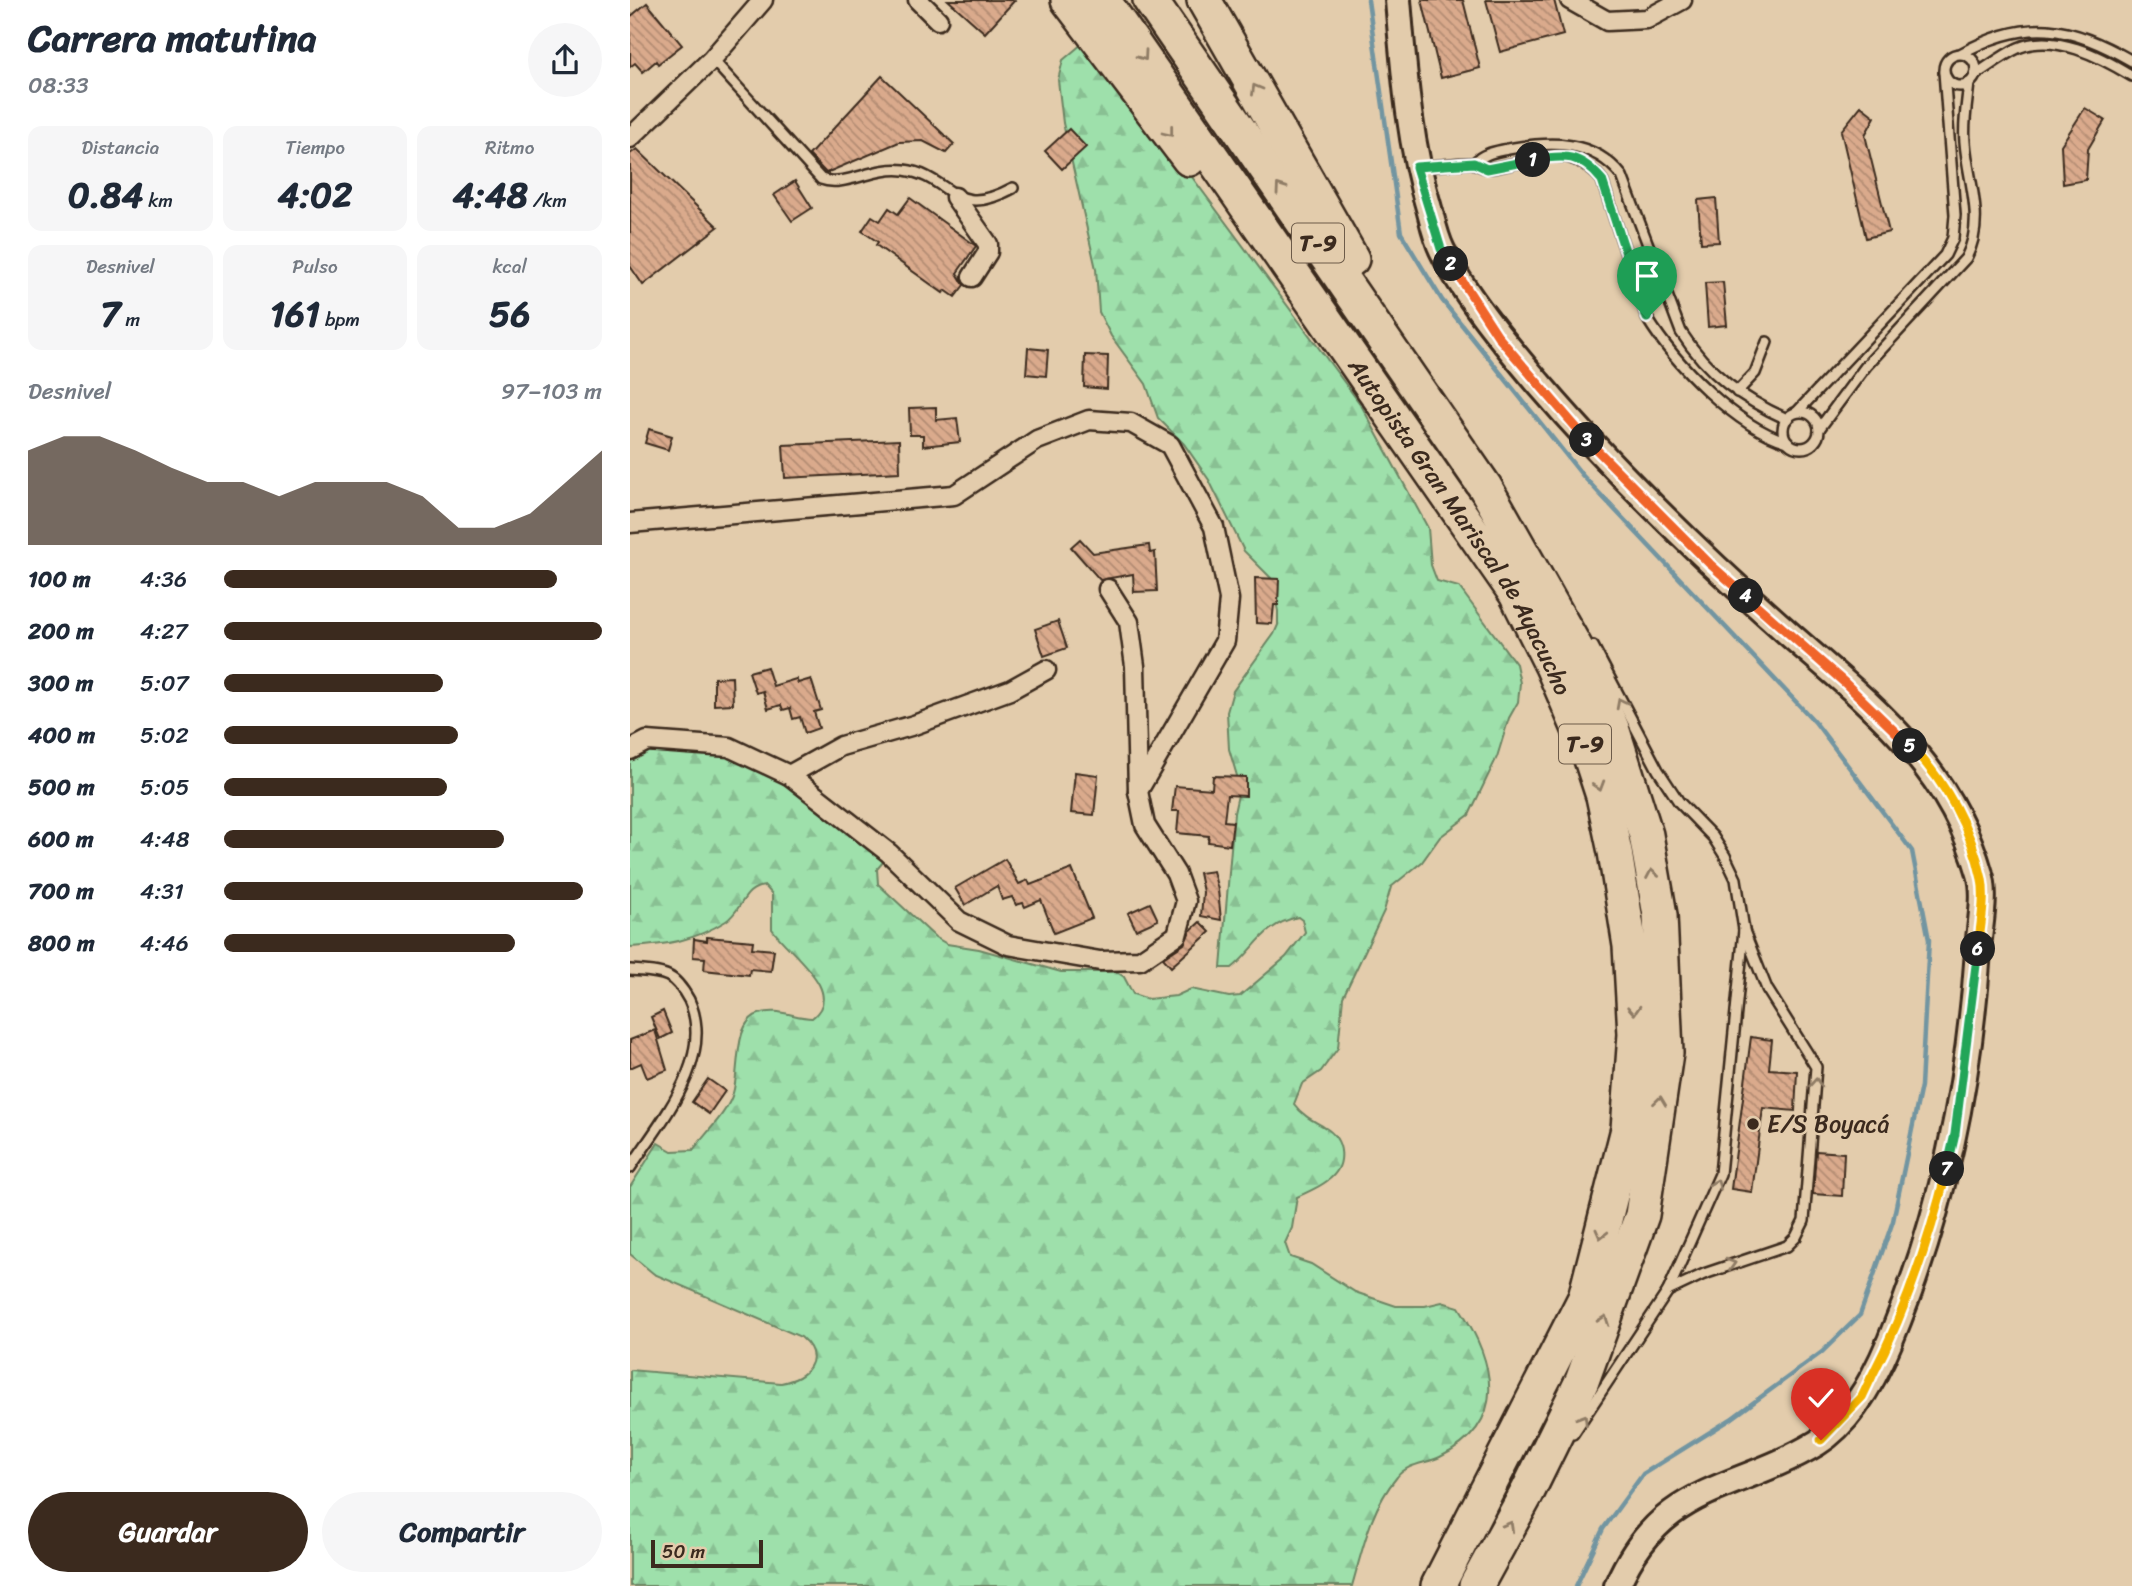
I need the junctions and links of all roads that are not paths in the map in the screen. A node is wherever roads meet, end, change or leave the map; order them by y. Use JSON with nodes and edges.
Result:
{"nodes":[{"id":1,"x":762,"y":0,"type":"edge"},
{"id":2,"x":918,"y":0,"type":"edge"},
{"id":3,"x":1068,"y":0,"type":"edge"},
{"id":4,"x":1103,"y":0,"type":"edge"},
{"id":5,"x":1150,"y":0,"type":"edge"},
{"id":6,"x":1204,"y":0,"type":"edge"},
{"id":7,"x":1398,"y":0,"type":"edge"},
{"id":8,"x":1570,"y":0,"type":"edge"},
{"id":9,"x":1682,"y":0,"type":"edge"},
{"id":10,"x":938,"y":20,"type":"dead end"},
{"id":11,"x":1962,"y":53,"type":"junction"},
{"id":12,"x":712,"y":59,"type":"junction"},
{"id":13,"x":2132,"y":61,"type":"edge"},
{"id":14,"x":1944,"y":72,"type":"junction"},
{"id":15,"x":2132,"y":76,"type":"edge"},
{"id":16,"x":1972,"y":79,"type":"junction"},
{"id":17,"x":630,"y":138,"type":"edge"},
{"id":18,"x":1474,"y":163,"type":"junction"},
{"id":19,"x":1416,"y":167,"type":"junction"},
{"id":20,"x":1013,"y":188,"type":"dead end"},
{"id":21,"x":955,"y":197,"type":"junction"},
{"id":22,"x":972,"y":277,"type":"dead end"},
{"id":23,"x":1767,"y":342,"type":"dead end"},
{"id":24,"x":1737,"y":393,"type":"junction"},
{"id":25,"x":1797,"y":412,"type":"junction"},
{"id":26,"x":1787,"y":419,"type":"junction"},
{"id":27,"x":1819,"y":429,"type":"junction"},
{"id":28,"x":1788,"y":442,"type":"junction"},
{"id":29,"x":1485,"y":487,"type":"junction"},
{"id":30,"x":1454,"y":502,"type":"junction"},
{"id":31,"x":630,"y":523,"type":"edge"},
{"id":32,"x":1108,"y":589,"type":"dead end"},
{"id":33,"x":1545,"y":592,"type":"junction"},
{"id":34,"x":1570,"y":613,"type":"dead end"},
{"id":35,"x":1585,"y":633,"type":"dead end"},
{"id":36,"x":1046,"y":670,"type":"dead end"},
{"id":37,"x":630,"y":750,"type":"edge"},
{"id":38,"x":789,"y":775,"type":"junction"},
{"id":39,"x":1138,"y":791,"type":"junction"},
{"id":40,"x":1744,"y":930,"type":"junction"},
{"id":41,"x":630,"y":970,"type":"edge"},
{"id":42,"x":630,"y":1168,"type":"edge"},
{"id":43,"x":1668,"y":1291,"type":"junction"},
{"id":44,"x":1566,"y":1443,"type":"dead end"},
{"id":45,"x":1559,"y":1453,"type":"dead end"},
{"id":46,"x":1527,"y":1493,"type":"junction"},
{"id":47,"x":1438,"y":1586,"type":"edge"},
{"id":48,"x":1476,"y":1586,"type":"edge"},
{"id":49,"x":1617,"y":1586,"type":"edge"}],
"edges":[{"from":1,"to":12,"type":"street"},
{"from":2,"to":10,"type":"street"},
{"from":3,"to":30,"type":"highway","one_way":true},
{"from":4,"to":30,"type":"highway","name":"Autopista Gran Mariscal de Ayacucho","number":"T-9","one_way":true},
{"from":29,"to":5,"type":"highway","name":"Autopista Gran Mariscal de Ayacucho","number":"T-9","one_way":true},
{"from":29,"to":6,"type":"highway","one_way":true},
{"from":7,"to":19,"type":"main road"},
{"from":8,"to":9,"type":"street"},
{"from":11,"to":13,"type":"lane"},
{"from":11,"to":14,"type":"lane"},
{"from":11,"to":16,"type":"lane"},
{"from":12,"to":17,"type":"street"},
{"from":12,"to":21,"type":"lane"},
{"from":14,"to":16,"type":"lane"},
{"from":14,"to":25,"type":"lane"},
{"from":15,"to":16,"type":"lane"},
{"from":16,"to":27,"type":"lane"},
{"from":18,"to":19,"type":"lane"},
{"from":18,"to":24,"type":"lane"},
{"from":18,"to":28,"type":"lane"},
{"from":19,"to":49,"type":"main road"},
{"from":20,"to":21,"type":"lane"},
{"from":21,"to":22,"type":"street"},
{"from":23,"to":24,"type":"lane"},
{"from":24,"to":26,"type":"lane"},
{"from":25,"to":26,"type":"lane"},
{"from":25,"to":27,"type":"lane"},
{"from":26,"to":28,"type":"lane"},
{"from":27,"to":28,"type":"lane"},
{"from":29,"to":33,"type":"highway","name":"Autopista Gran Mariscal de Ayacucho","number":"T-9"},
{"from":30,"to":47,"type":"highway","name":"Autopista Gran Mariscal de Ayacucho","number":"T-9","one_way":true},
{"from":31,"to":39,"type":"street"},
{"from":32,"to":39,"type":"street"},
{"from":33,"to":34,"type":"lane"},
{"from":46,"to":33,"type":"highway","name":"Autopista Gran Mariscal de Ayacucho","number":"T-9","one_way":true},
{"from":40,"to":35,"type":"lane","one_way":true},
{"from":36,"to":38,"type":"street"},
{"from":37,"to":38,"type":"street"},
{"from":38,"to":39,"type":"street"},
{"from":43,"to":40,"type":"lane","one_way":true},
{"from":43,"to":40,"type":"lane","one_way":true},
{"from":41,"to":42,"type":"lane"},
{"from":44,"to":43,"type":"lane","one_way":true},
{"from":45,"to":46,"type":"lane"},
{"from":48,"to":46,"type":"highway","name":"Autopista Gran Mariscal de Ayacucho","number":"T-9","one_way":true}]}
